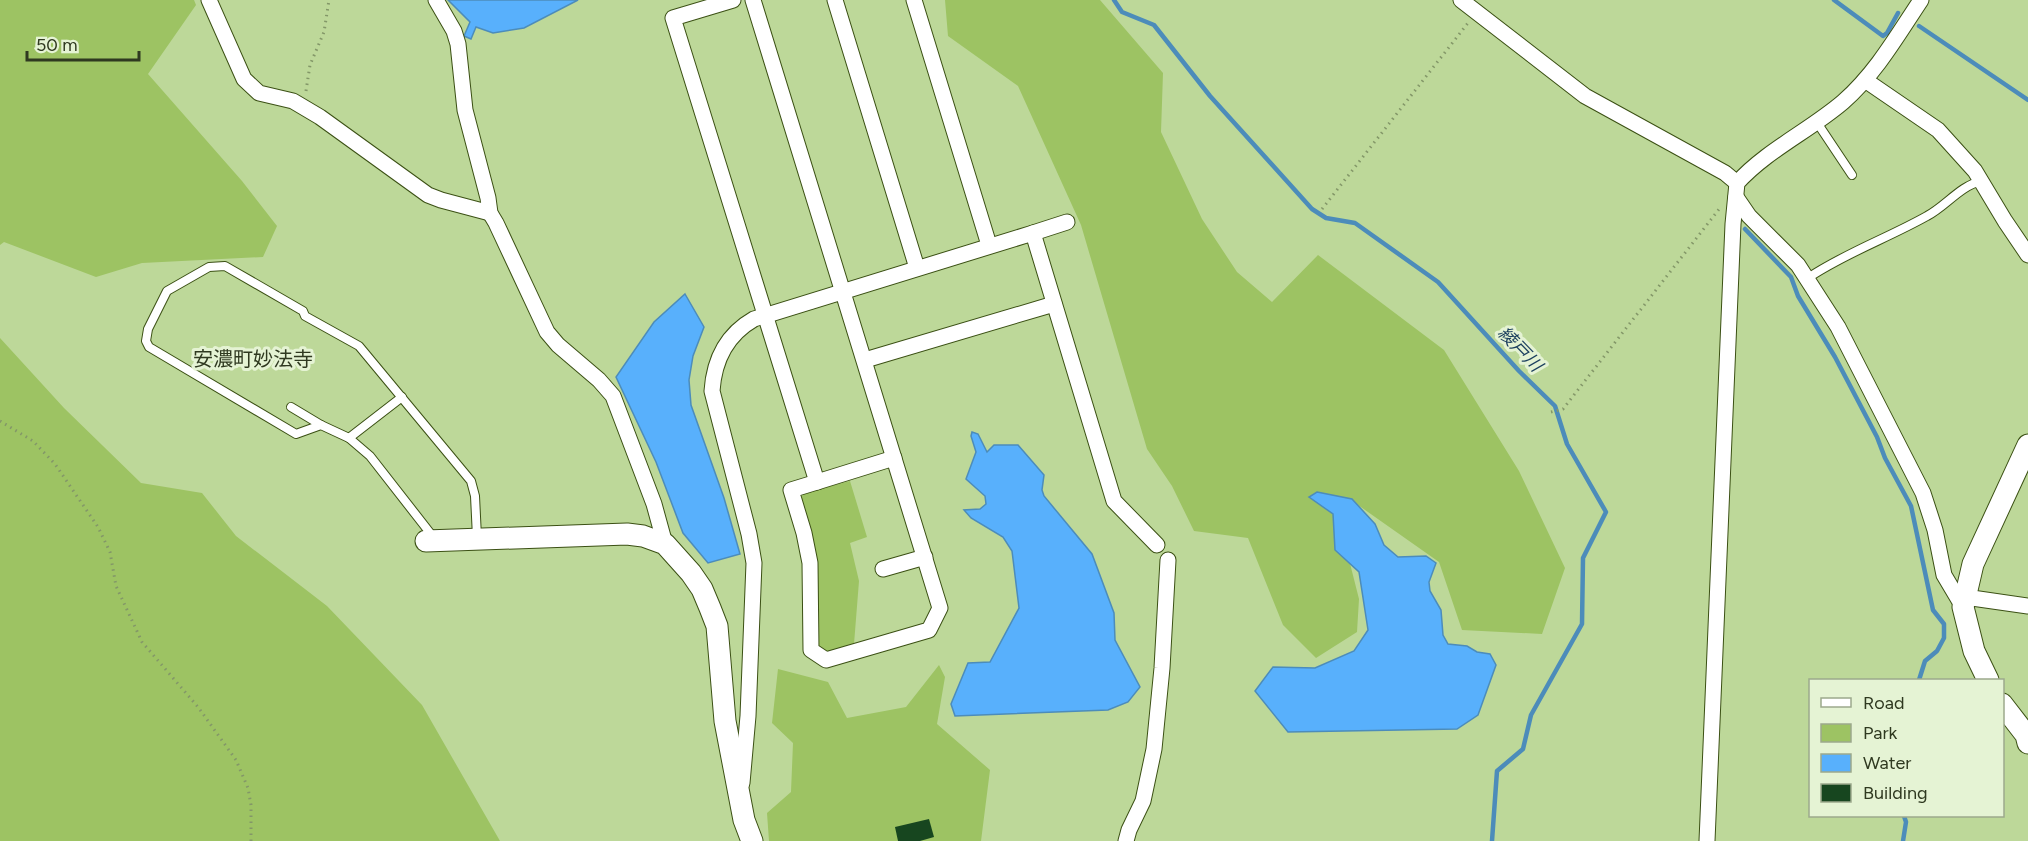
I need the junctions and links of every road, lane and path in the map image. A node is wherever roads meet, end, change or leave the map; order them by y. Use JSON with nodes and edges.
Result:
{"nodes":[{"id":1,"x":209,"y":0,"type":"edge"},
{"id":2,"x":329,"y":0,"type":"edge"},
{"id":3,"x":436,"y":0,"type":"edge"},
{"id":4,"x":733,"y":0,"type":"edge"},
{"id":5,"x":753,"y":0,"type":"edge"},
{"id":6,"x":835,"y":0,"type":"edge"},
{"id":7,"x":914,"y":0,"type":"edge"},
{"id":8,"x":1461,"y":0,"type":"edge"},
{"id":9,"x":1921,"y":0,"type":"edge"},
{"id":10,"x":705,"y":4,"type":"edge"},
{"id":11,"x":1476,"y":12,"type":"junction"},
{"id":12,"x":1865,"y":80,"type":"junction"},
{"id":13,"x":304,"y":108,"type":"junction"},
{"id":14,"x":1816,"y":121,"type":"junction"},
{"id":15,"x":1852,"y":175,"type":"dead end"},
{"id":16,"x":1981,"y":181,"type":"junction"},
{"id":17,"x":1736,"y":190,"type":"junction"},
{"id":18,"x":1322,"y":209,"type":"dead end"},
{"id":19,"x":490,"y":213,"type":"junction"},
{"id":20,"x":1067,"y":222,"type":"dead end"},
{"id":21,"x":1033,"y":233,"type":"junction"},
{"id":22,"x":989,"y":245,"type":"junction"},
{"id":23,"x":2028,"y":255,"type":"edge"},
{"id":24,"x":917,"y":268,"type":"junction"},
{"id":25,"x":1808,"y":278,"type":"junction"},
{"id":26,"x":842,"y":291,"type":"junction"},
{"id":27,"x":1054,"y":304,"type":"junction"},
{"id":28,"x":764,"y":314,"type":"junction"},
{"id":29,"x":865,"y":360,"type":"junction"},
{"id":30,"x":402,"y":397,"type":"junction"},
{"id":31,"x":291,"y":407,"type":"dead end"},
{"id":32,"x":1551,"y":412,"type":"dead end"},
{"id":33,"x":0,"y":421,"type":"edge"},
{"id":34,"x":321,"y":425,"type":"junction"},
{"id":35,"x":349,"y":438,"type":"junction"},
{"id":36,"x":2028,"y":445,"type":"edge"},
{"id":37,"x":894,"y":458,"type":"junction"},
{"id":38,"x":817,"y":482,"type":"junction"},
{"id":39,"x":477,"y":539,"type":"junction"},
{"id":40,"x":431,"y":541,"type":"joint"},
{"id":41,"x":665,"y":544,"type":"junction"},
{"id":42,"x":1157,"y":545,"type":"dead end"},
{"id":43,"x":925,"y":557,"type":"junction"},
{"id":44,"x":1168,"y":561,"type":"dead end"},
{"id":45,"x":883,"y":569,"type":"dead end"},
{"id":46,"x":1964,"y":602,"type":"junction"},
{"id":47,"x":2028,"y":606,"type":"edge"},
{"id":48,"x":1987,"y":679,"type":"edge"},
{"id":49,"x":2004,"y":707,"type":"edge"},
{"id":50,"x":2028,"y":743,"type":"edge"},
{"id":51,"x":741,"y":798,"type":"junction"},
{"id":52,"x":251,"y":841,"type":"edge"},
{"id":53,"x":752,"y":841,"type":"edge"},
{"id":54,"x":1126,"y":841,"type":"edge"},
{"id":55,"x":1707,"y":841,"type":"edge"}],
"edges":[{"from":1,"to":13,"type":"street"},
{"from":2,"to":13,"type":"path"},
{"from":3,"to":19,"type":"street"},
{"from":4,"to":10,"type":"street"},
{"from":5,"to":26,"type":"street"},
{"from":6,"to":24,"type":"street"},
{"from":7,"to":22,"type":"street"},
{"from":8,"to":11,"type":"street"},
{"from":9,"to":12,"type":"street"},
{"from":10,"to":28,"type":"street"},
{"from":11,"to":17,"type":"street"},
{"from":11,"to":18,"type":"path"},
{"from":12,"to":14,"type":"street"},
{"from":12,"to":16,"type":"street"},
{"from":13,"to":19,"type":"street"},
{"from":14,"to":15,"type":"lane"},
{"from":14,"to":17,"type":"street"},
{"from":16,"to":23,"type":"street"},
{"from":16,"to":25,"type":"lane"},
{"from":17,"to":25,"type":"street"},
{"from":17,"to":32,"type":"path"},
{"from":17,"to":55,"type":"street"},
{"from":19,"to":41,"type":"street"},
{"from":20,"to":21,"type":"street"},
{"from":21,"to":22,"type":"street"},
{"from":21,"to":27,"type":"street"},
{"from":22,"to":24,"type":"street"},
{"from":24,"to":26,"type":"street"},
{"from":25,"to":46,"type":"street"},
{"from":26,"to":28,"type":"street"},
{"from":26,"to":29,"type":"street"},
{"from":27,"to":29,"type":"street"},
{"from":27,"to":42,"type":"street"},
{"from":28,"to":38,"type":"street"},
{"from":28,"to":51,"type":"street"},
{"from":29,"to":37,"type":"street"},
{"from":30,"to":34,"type":"lane"},
{"from":30,"to":35,"type":"lane"},
{"from":30,"to":39,"type":"lane"},
{"from":31,"to":34,"type":"lane"},
{"from":33,"to":52,"type":"path"},
{"from":34,"to":35,"type":"lane"},
{"from":35,"to":40,"type":"lane"},
{"from":36,"to":46,"type":"street"},
{"from":37,"to":38,"type":"street"},
{"from":37,"to":43,"type":"street"},
{"from":38,"to":43,"type":"street"},
{"from":39,"to":40,"type":"street"},
{"from":39,"to":41,"type":"street"},
{"from":41,"to":51,"type":"street"},
{"from":43,"to":45,"type":"street"},
{"from":44,"to":54,"type":"street"},
{"from":46,"to":47,"type":"street"},
{"from":46,"to":48,"type":"street"},
{"from":49,"to":50,"type":"street"},
{"from":51,"to":53,"type":"street"}]}
